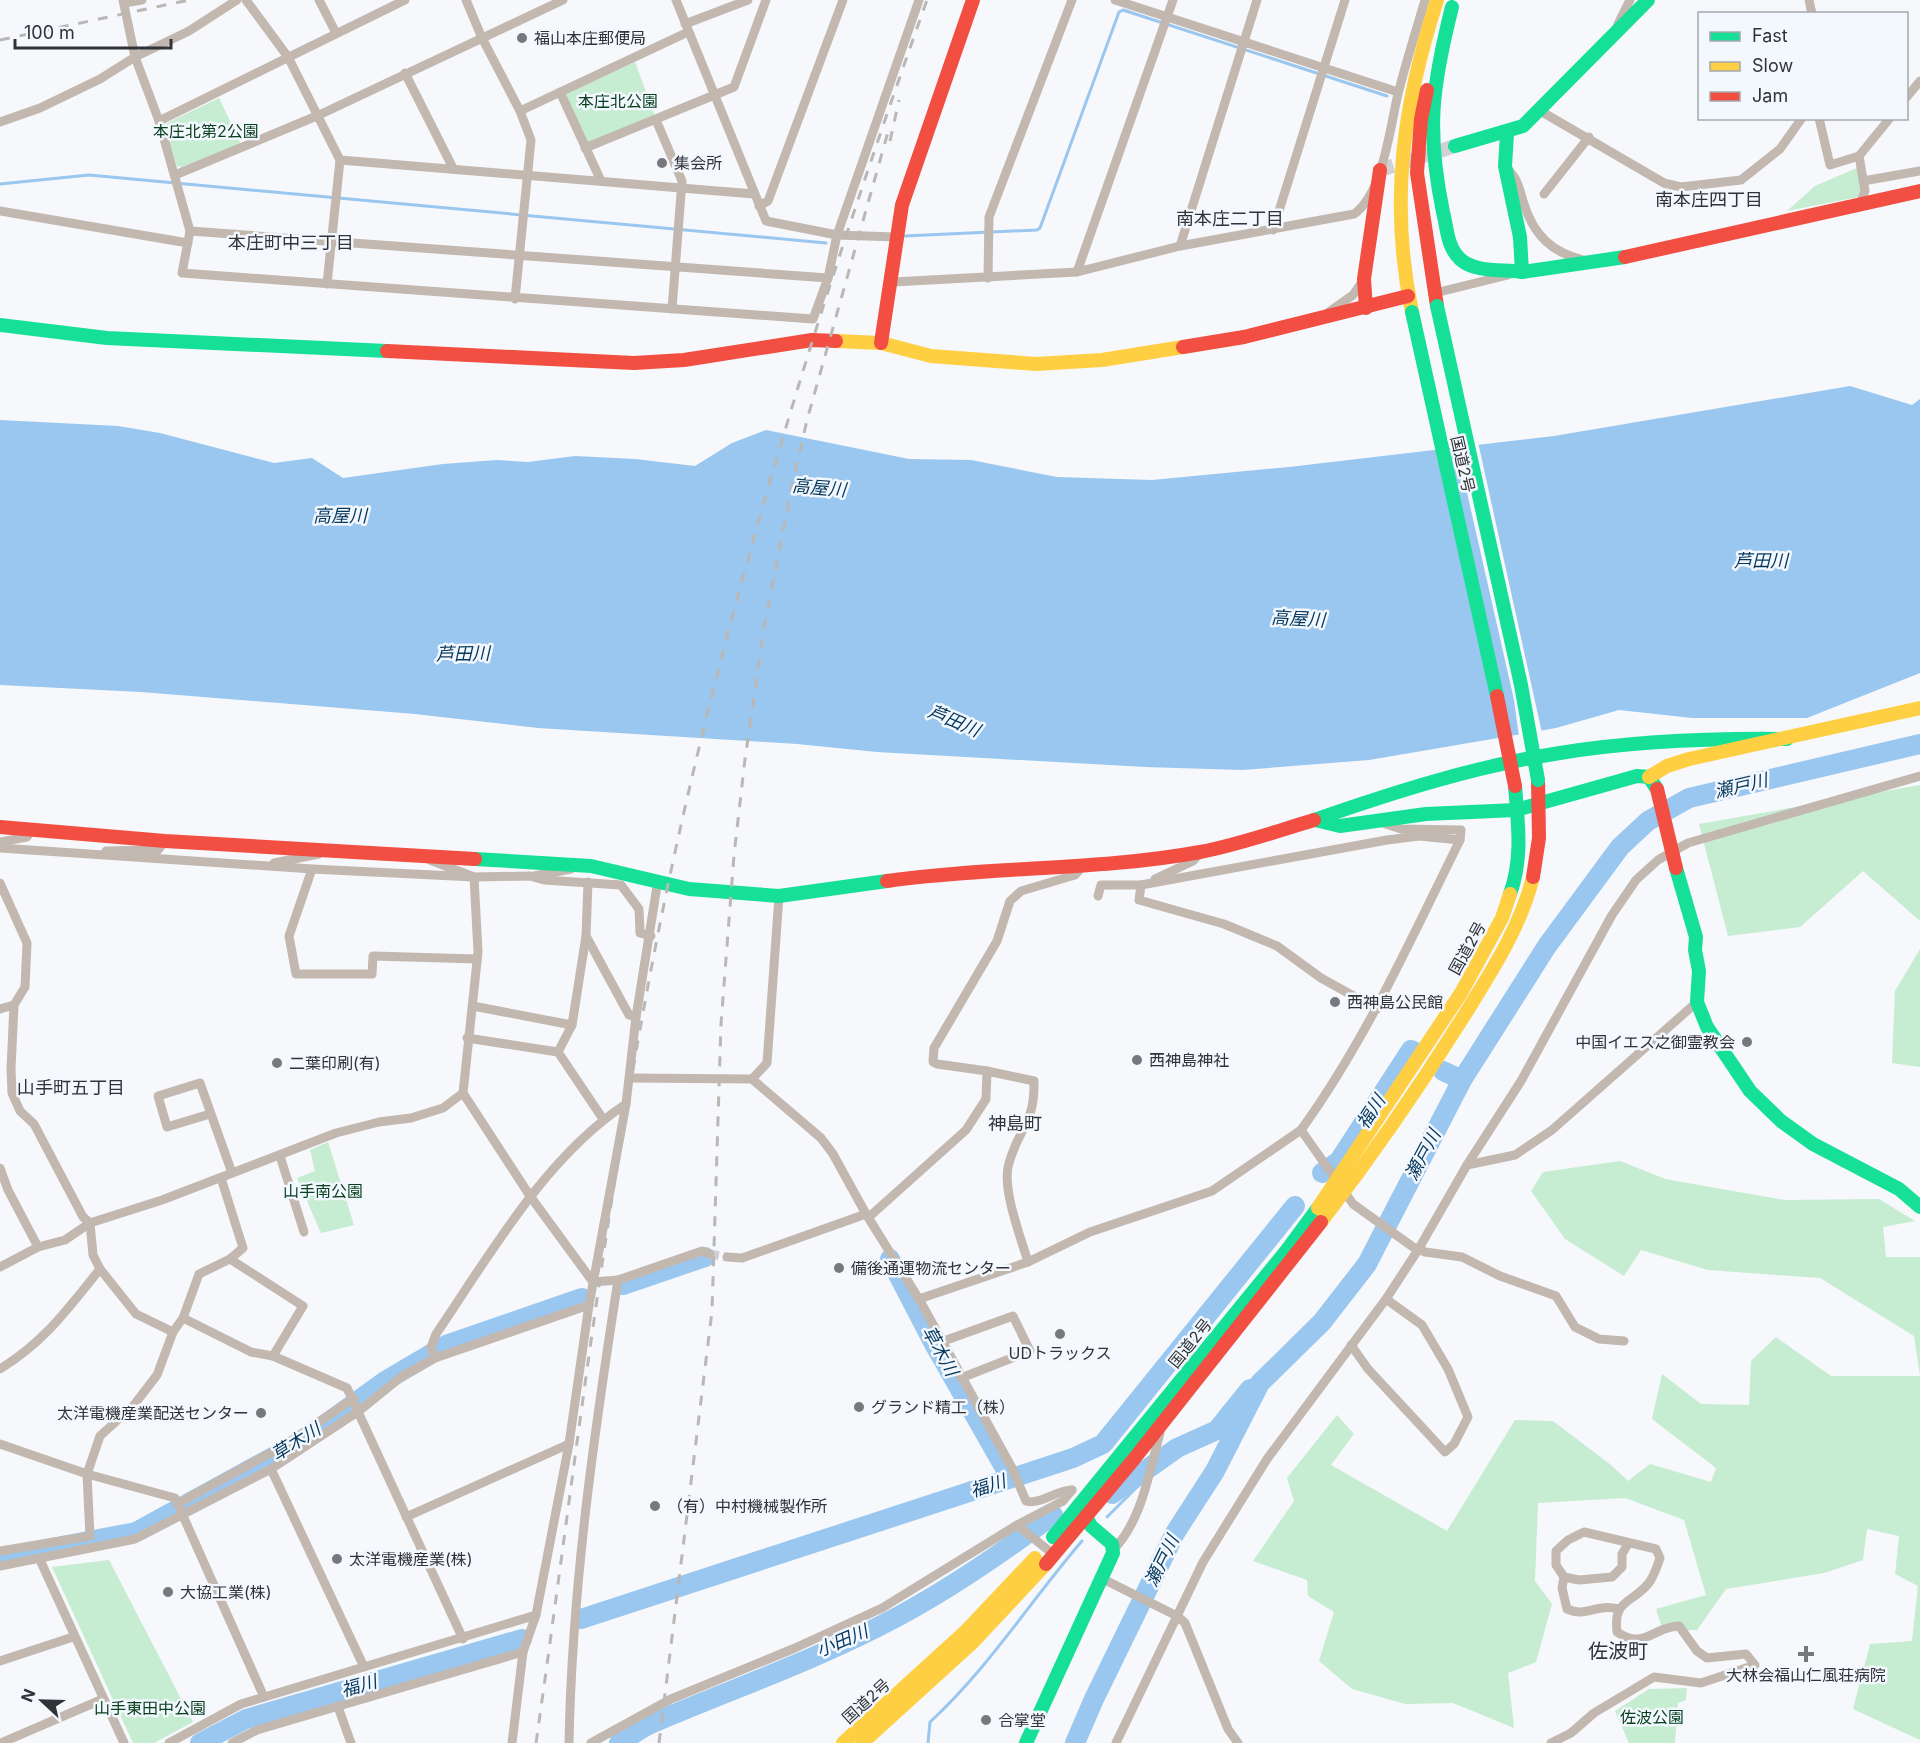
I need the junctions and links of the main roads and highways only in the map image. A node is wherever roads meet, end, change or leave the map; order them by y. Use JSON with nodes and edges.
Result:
{"nodes":[{"id":1,"x":973,"y":0,"type":"edge"},
{"id":2,"x":1437,"y":0,"type":"edge"},
{"id":3,"x":1648,"y":0,"type":"edge"},
{"id":4,"x":1453,"y":4,"type":"edge"},
{"id":5,"x":1507,"y":134,"type":"junction"},
{"id":6,"x":1455,"y":146,"type":"tunnel mouth"},
{"id":7,"x":1380,"y":170,"type":"road end"},
{"id":8,"x":1920,"y":191,"type":"edge"},
{"id":9,"x":1522,"y":272,"type":"junction"},
{"id":10,"x":1408,"y":296,"type":"junction"},
{"id":11,"x":1366,"y":308,"type":"junction"},
{"id":12,"x":0,"y":325,"type":"edge"},
{"id":13,"x":881,"y":343,"type":"junction"},
{"id":14,"x":1920,"y":708,"type":"edge"},
{"id":15,"x":1717,"y":739,"type":"junction"},
{"id":16,"x":1787,"y":739,"type":"junction"},
{"id":17,"x":1701,"y":757,"type":"junction"},
{"id":18,"x":1649,"y":777,"type":"junction"},
{"id":19,"x":1540,"y":804,"type":"junction"},
{"id":20,"x":1516,"y":810,"type":"junction"},
{"id":21,"x":1314,"y":820,"type":"junction"},
{"id":22,"x":0,"y":827,"type":"edge"},
{"id":23,"x":1339,"y":1183,"type":"junction"},
{"id":24,"x":1920,"y":1207,"type":"edge"},
{"id":25,"x":1083,"y":1510,"type":"junction"},
{"id":26,"x":1049,"y":1551,"type":"junction"},
{"id":27,"x":843,"y":1743,"type":"edge"},
{"id":28,"x":862,"y":1743,"type":"edge"},
{"id":29,"x":1026,"y":1743,"type":"edge"}],
"edges":[{"from":1,"to":13,"type":"main road"},
{"from":2,"to":10,"type":"main road","name":"国道2号"},
{"from":3,"to":5,"type":"main road"},
{"from":4,"to":9,"type":"main road"},
{"from":4,"to":19,"type":"main road","name":"国道2号","bridge":true},
{"from":5,"to":6,"type":"main road"},
{"from":5,"to":9,"type":"main road"},
{"from":7,"to":11,"type":"main road"},
{"from":8,"to":9,"type":"main road"},
{"from":10,"to":11,"type":"main road"},
{"from":10,"to":20,"type":"main road","name":"国道2号","bridge":true},
{"from":11,"to":13,"type":"main road"},
{"from":12,"to":13,"type":"main road"},
{"from":14,"to":16,"type":"main road"},
{"from":15,"to":16,"type":"main road"},
{"from":15,"to":17,"type":"main road"},
{"from":15,"to":21,"type":"main road"},
{"from":16,"to":17,"type":"main road"},
{"from":17,"to":18,"type":"main road"},
{"from":18,"to":19,"type":"main road"},
{"from":18,"to":24,"type":"main road","bridge":true},
{"from":19,"to":20,"type":"main road"},
{"from":19,"to":23,"type":"main road","name":"国道2号"},
{"from":20,"to":21,"type":"main road"},
{"from":20,"to":23,"type":"main road","name":"国道2号"},
{"from":21,"to":22,"type":"main road"},
{"from":23,"to":25,"type":"main road","name":"国道2号"},
{"from":23,"to":25,"type":"main road","name":"国道2号"},
{"from":25,"to":26,"type":"main road","name":"国道2号"},
{"from":25,"to":29,"type":"main road"},
{"from":26,"to":27,"type":"main road","name":"国道2号"},
{"from":26,"to":28,"type":"main road","name":"国道2号"}]}
